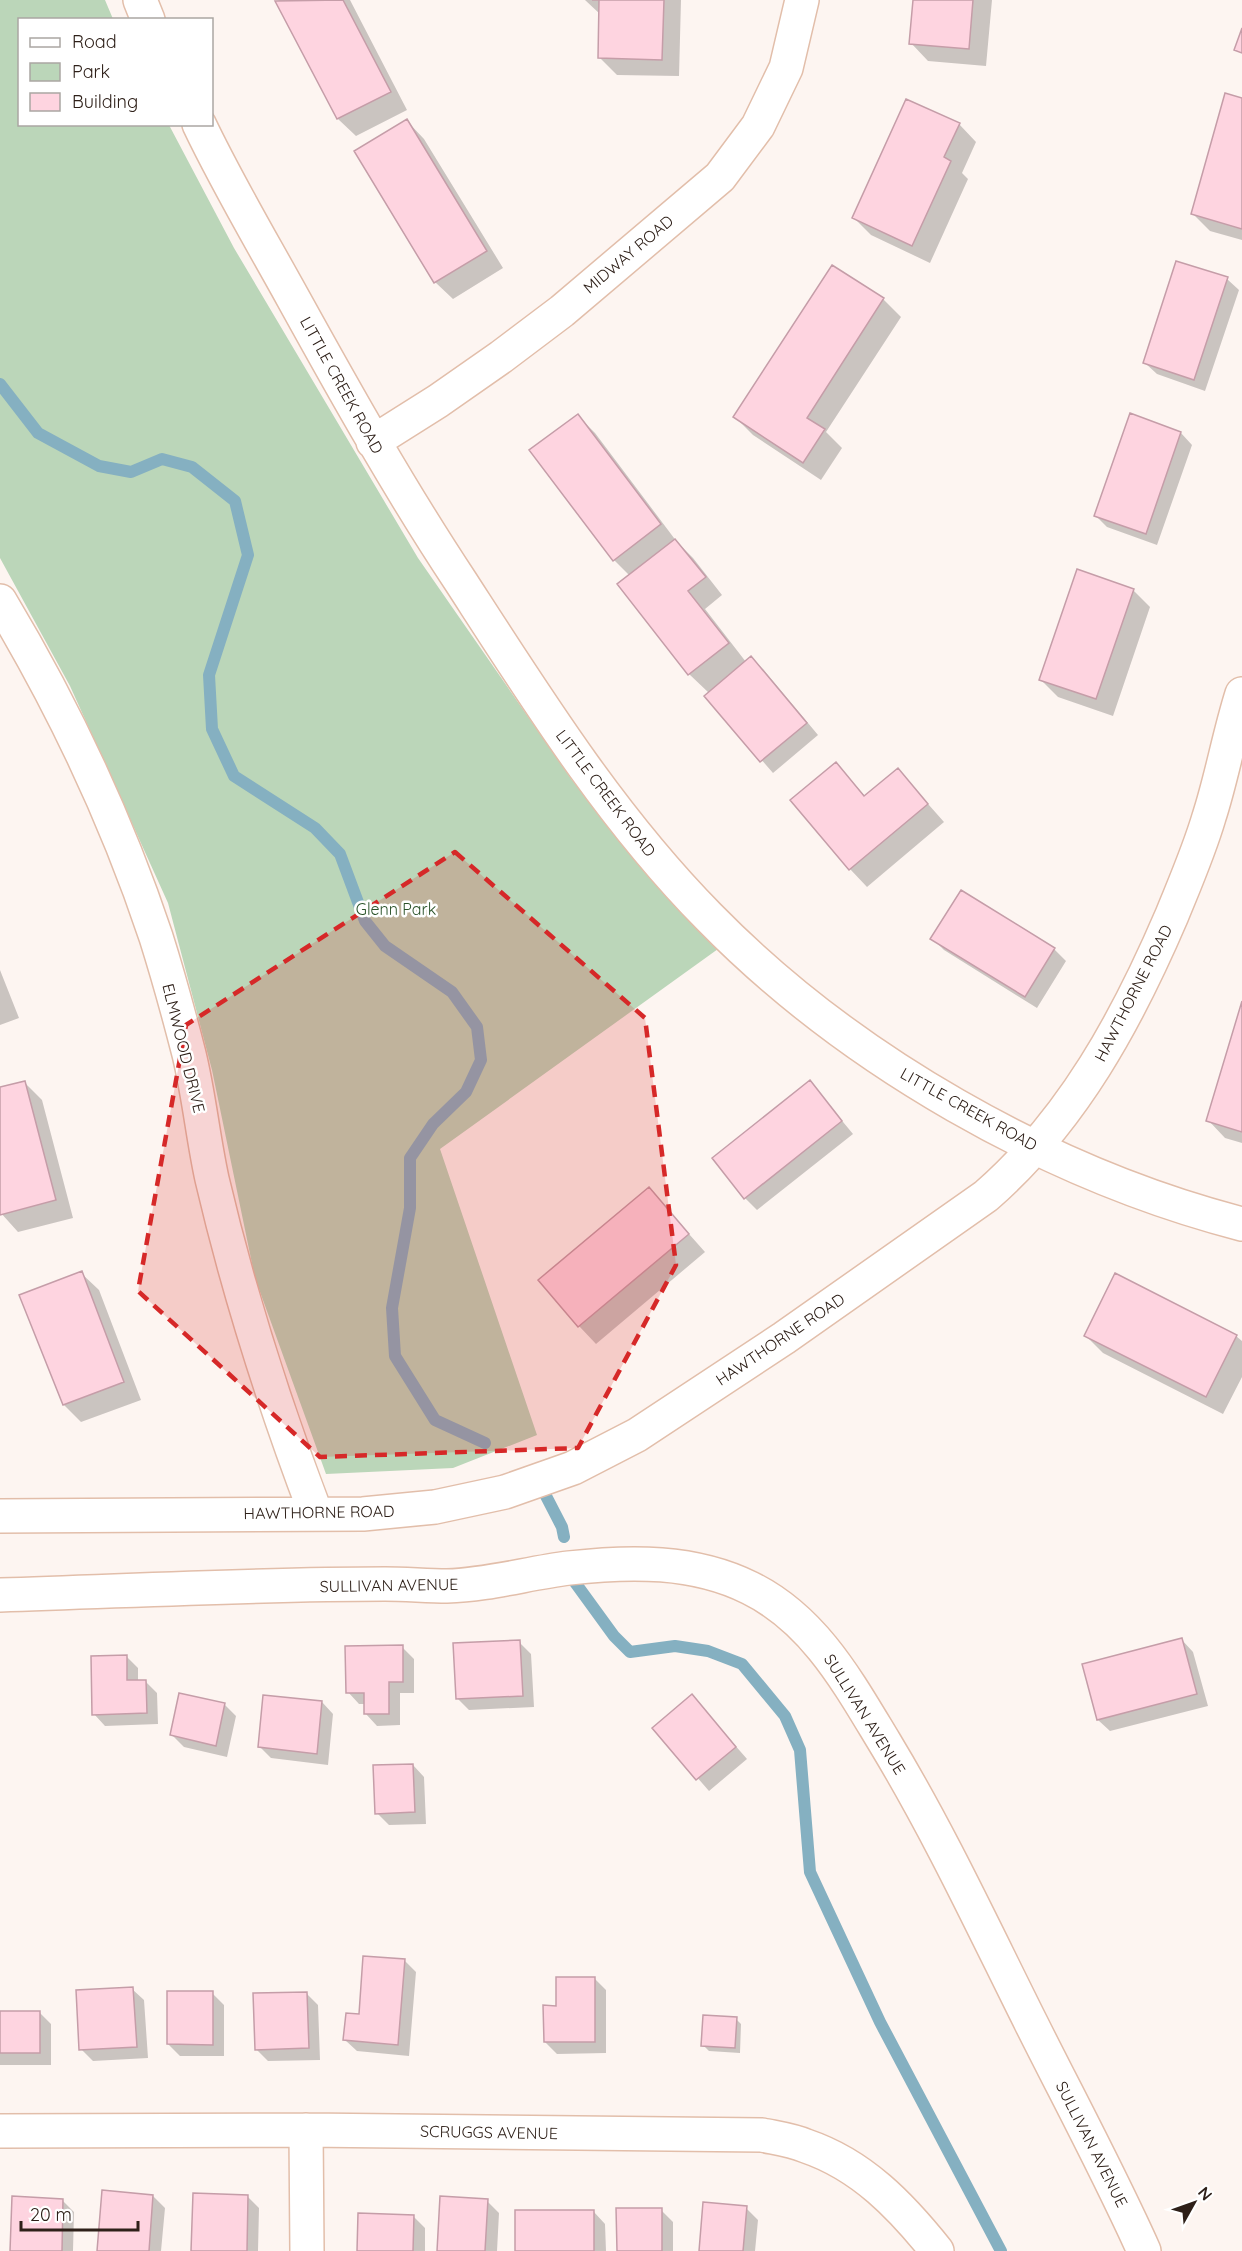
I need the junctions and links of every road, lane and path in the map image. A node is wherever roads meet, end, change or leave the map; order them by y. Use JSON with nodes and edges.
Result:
{"nodes":[{"id":1,"x":140,"y":0,"type":"edge"},
{"id":2,"x":802,"y":0,"type":"edge"},
{"id":3,"x":147,"y":18,"type":"edge"},
{"id":4,"x":200,"y":126,"type":"edge"},
{"id":5,"x":373,"y":442,"type":"junction"},
{"id":6,"x":0,"y":601,"type":"edge"},
{"id":7,"x":1242,"y":694,"type":"edge"},
{"id":8,"x":1036,"y":1148,"type":"junction"},
{"id":9,"x":1242,"y":1224,"type":"edge"},
{"id":10,"x":316,"y":1514,"type":"junction"},
{"id":11,"x":0,"y":1516,"type":"edge"},
{"id":12,"x":0,"y":1595,"type":"edge"},
{"id":13,"x":306,"y":2130,"type":"junction"},
{"id":14,"x":0,"y":2131,"type":"edge"},
{"id":15,"x":307,"y":2251,"type":"edge"},
{"id":16,"x":937,"y":2251,"type":"edge"},
{"id":17,"x":1144,"y":2251,"type":"edge"}],
"edges":[{"from":1,"to":3,"type":"street"},
{"from":2,"to":5,"type":"street","name":"MIDWAY ROAD"},
{"from":4,"to":5,"type":"street","name":"LITTLE CREEK ROAD"},
{"from":5,"to":8,"type":"street","name":"LITTLE CREEK ROAD"},
{"from":6,"to":10,"type":"street","name":"ELMWOOD DRIVE"},
{"from":7,"to":8,"type":"street","name":"HAWTHORNE ROAD"},
{"from":8,"to":9,"type":"street","name":"LITTLE CREEK ROAD"},
{"from":8,"to":10,"type":"street","name":"HAWTHORNE ROAD"},
{"from":10,"to":11,"type":"street","name":"HAWTHORNE ROAD"},
{"from":12,"to":17,"type":"street","name":"SULLIVAN AVENUE"},
{"from":13,"to":14,"type":"street","name":"SCRUGGS AVENUE"},
{"from":13,"to":15,"type":"street"},
{"from":13,"to":16,"type":"street","name":"SCRUGGS AVENUE"}]}
